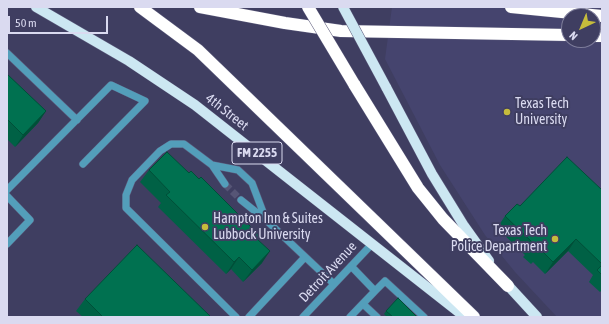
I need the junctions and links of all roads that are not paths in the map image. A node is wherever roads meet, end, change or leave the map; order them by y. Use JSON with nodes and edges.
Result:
{"nodes":[{"id":1,"x":36,"y":7,"type":"edge"},
{"id":2,"x":140,"y":7,"type":"edge"},
{"id":3,"x":200,"y":7,"type":"edge"},
{"id":4,"x":308,"y":7,"type":"edge"},
{"id":5,"x":343,"y":7,"type":"edge"},
{"id":6,"x":510,"y":7,"type":"edge"},
{"id":7,"x":602,"y":16,"type":"edge"},
{"id":8,"x":561,"y":35,"type":"edge"},
{"id":9,"x":7,"y":53,"type":"edge"},
{"id":10,"x":77,"y":120,"type":"junction"},
{"id":11,"x":83,"y":164,"type":"dead end"},
{"id":12,"x":212,"y":165,"type":"junction"},
{"id":13,"x":224,"y":184,"type":"tunnel mouth"},
{"id":14,"x":7,"y":190,"type":"edge"},
{"id":15,"x":7,"y":196,"type":"edge"},
{"id":16,"x":241,"y":200,"type":"tunnel mouth"},
{"id":17,"x":266,"y":220,"type":"junction"},
{"id":18,"x":7,"y":244,"type":"edge"},
{"id":19,"x":372,"y":244,"type":"junction"},
{"id":20,"x":305,"y":257,"type":"junction"},
{"id":21,"x":351,"y":266,"type":"junction"},
{"id":22,"x":334,"y":284,"type":"junction"},
{"id":23,"x":508,"y":286,"type":"junction"},
{"id":24,"x":375,"y":291,"type":"junction"},
{"id":25,"x":363,"y":304,"type":"junction"},
{"id":26,"x":236,"y":317,"type":"edge"},
{"id":27,"x":249,"y":317,"type":"edge"},
{"id":28,"x":303,"y":317,"type":"edge"},
{"id":29,"x":350,"y":317,"type":"edge"},
{"id":30,"x":377,"y":317,"type":"edge"},
{"id":31,"x":424,"y":317,"type":"edge"},
{"id":32,"x":464,"y":317,"type":"edge"},
{"id":33,"x":474,"y":317,"type":"edge"},
{"id":34,"x":537,"y":317,"type":"edge"}],
"edges":[{"from":1,"to":19,"type":"main road","name":"4th Street","number":"FM 2255"},
{"from":2,"to":33,"type":"highway"},
{"from":3,"to":8,"type":"highway"},
{"from":4,"to":23,"type":"highway","bridge":true},
{"from":5,"to":23,"type":"main road","bridge":true},
{"from":6,"to":7,"type":"highway"},
{"from":9,"to":10,"type":"street"},
{"from":10,"to":11,"type":"street"},
{"from":10,"to":14,"type":"street"},
{"from":12,"to":13,"type":"street"},
{"from":12,"to":17,"type":"street"},
{"from":12,"to":26,"type":"street"},
{"from":15,"to":18,"type":"street"},
{"from":16,"to":17,"type":"street"},
{"from":17,"to":20,"type":"street"},
{"from":19,"to":21,"type":"street","name":"Detroit Avenue"},
{"from":19,"to":32,"type":"main road","name":"4th Street","number":"FM 2255"},
{"from":20,"to":22,"type":"street"},
{"from":20,"to":27,"type":"street"},
{"from":21,"to":22,"type":"street","name":"Detroit Avenue"},
{"from":21,"to":24,"type":"street"},
{"from":22,"to":28,"type":"street","name":"Detroit Avenue"},
{"from":23,"to":34,"type":"main road"},
{"from":24,"to":25,"type":"street"},
{"from":24,"to":31,"type":"street"},
{"from":25,"to":29,"type":"street"},
{"from":25,"to":30,"type":"street"}]}
